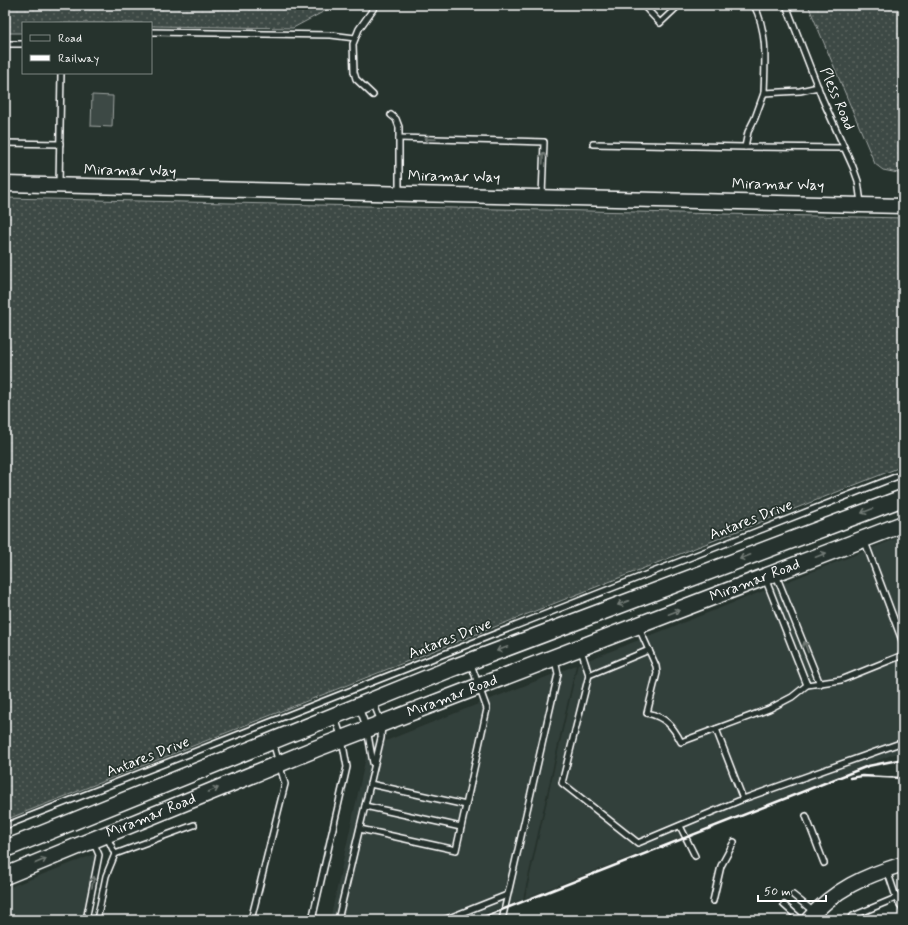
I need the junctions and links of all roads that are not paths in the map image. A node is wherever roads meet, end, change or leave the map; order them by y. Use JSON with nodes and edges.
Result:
{"nodes":[{"id":1,"x":376,"y":5,"type":"edge"},
{"id":2,"x":643,"y":5,"type":"edge"},
{"id":3,"x":679,"y":5,"type":"edge"},
{"id":4,"x":754,"y":5,"type":"edge"},
{"id":5,"x":786,"y":5,"type":"edge"},
{"id":6,"x":152,"y":32,"type":"edge"},
{"id":7,"x":355,"y":38,"type":"junction"},
{"id":8,"x":5,"y":44,"type":"edge"},
{"id":9,"x":22,"y":44,"type":"edge"},
{"id":10,"x":61,"y":74,"type":"edge"},
{"id":11,"x":818,"y":87,"type":"junction"},
{"id":12,"x":764,"y":92,"type":"junction"},
{"id":13,"x":373,"y":95,"type":"dead end"},
{"id":14,"x":392,"y":115,"type":"dead end"},
{"id":15,"x":399,"y":138,"type":"junction"},
{"id":16,"x":5,"y":143,"type":"edge"},
{"id":17,"x":60,"y":144,"type":"junction"},
{"id":18,"x":593,"y":144,"type":"dead end"},
{"id":19,"x":745,"y":147,"type":"junction"},
{"id":20,"x":844,"y":148,"type":"junction"},
{"id":21,"x":5,"y":184,"type":"edge"},
{"id":22,"x":59,"y":186,"type":"junction"},
{"id":23,"x":399,"y":193,"type":"junction"},
{"id":24,"x":542,"y":196,"type":"junction"},
{"id":25,"x":861,"y":204,"type":"junction"},
{"id":26,"x":903,"y":206,"type":"edge"},
{"id":27,"x":903,"y":474,"type":"edge"},
{"id":28,"x":903,"y":498,"type":"edge"},
{"id":29,"x":903,"y":524,"type":"edge"},
{"id":30,"x":864,"y":539,"type":"junction"},
{"id":31,"x":770,"y":575,"type":"junction"},
{"id":32,"x":638,"y":625,"type":"junction"},
{"id":33,"x":903,"y":643,"type":"edge"},
{"id":34,"x":580,"y":648,"type":"junction"},
{"id":35,"x":649,"y":650,"type":"junction"},
{"id":36,"x":903,"y":655,"type":"edge"},
{"id":37,"x":554,"y":657,"type":"junction"},
{"id":38,"x":470,"y":661,"type":"junction"},
{"id":39,"x":589,"y":675,"type":"junction"},
{"id":40,"x":820,"y":684,"type":"junction"},
{"id":41,"x":807,"y":685,"type":"junction"},
{"id":42,"x":479,"y":686,"type":"junction"},
{"id":43,"x":365,"y":703,"type":"junction"},
{"id":44,"x":334,"y":716,"type":"junction"},
{"id":45,"x":374,"y":726,"type":"junction"},
{"id":46,"x":716,"y":729,"type":"junction"},
{"id":47,"x":342,"y":739,"type":"junction"},
{"id":48,"x":273,"y":741,"type":"junction"},
{"id":49,"x":903,"y":742,"type":"edge"},
{"id":50,"x":280,"y":764,"type":"junction"},
{"id":51,"x":374,"y":766,"type":"junction"},
{"id":52,"x":370,"y":784,"type":"junction"},
{"id":53,"x":743,"y":799,"type":"junction"},
{"id":54,"x":466,"y":805,"type":"junction"},
{"id":55,"x":365,"y":806,"type":"junction"},
{"id":56,"x":806,"y":816,"type":"dead end"},
{"id":57,"x":194,"y":825,"type":"dead end"},
{"id":58,"x":5,"y":826,"type":"edge"},
{"id":59,"x":680,"y":826,"type":"junction"},
{"id":60,"x":461,"y":827,"type":"junction"},
{"id":61,"x":360,"y":829,"type":"junction"},
{"id":62,"x":99,"y":837,"type":"junction"},
{"id":63,"x":734,"y":842,"type":"dead end"},
{"id":64,"x":5,"y":849,"type":"edge"},
{"id":65,"x":115,"y":854,"type":"junction"},
{"id":66,"x":695,"y":856,"type":"dead end"},
{"id":67,"x":824,"y":862,"type":"dead end"},
{"id":68,"x":903,"y":864,"type":"edge"},
{"id":69,"x":887,"y":869,"type":"junction"},
{"id":70,"x":5,"y":876,"type":"edge"},
{"id":71,"x":507,"y":895,"type":"junction"},
{"id":72,"x":793,"y":895,"type":"dead end"},
{"id":73,"x":903,"y":895,"type":"edge"},
{"id":74,"x":896,"y":897,"type":"junction"},
{"id":75,"x":714,"y":901,"type":"dead end"},
{"id":76,"x":784,"y":905,"type":"dead end"},
{"id":77,"x":903,"y":910,"type":"edge"},
{"id":78,"x":811,"y":916,"type":"edge"},
{"id":79,"x":86,"y":920,"type":"edge"},
{"id":80,"x":97,"y":920,"type":"edge"},
{"id":81,"x":251,"y":920,"type":"edge"},
{"id":82,"x":312,"y":920,"type":"edge"},
{"id":83,"x":338,"y":920,"type":"edge"},
{"id":84,"x":444,"y":920,"type":"edge"},
{"id":85,"x":502,"y":920,"type":"edge"},
{"id":86,"x":801,"y":920,"type":"edge"},
{"id":87,"x":849,"y":920,"type":"edge"}],
"edges":[{"from":1,"to":7,"type":"lane"},
{"from":2,"to":3,"type":"lane"},
{"from":4,"to":12,"type":"lane"},
{"from":5,"to":11,"type":"lane","name":"Pless Road"},
{"from":6,"to":7,"type":"lane"},
{"from":7,"to":13,"type":"lane"},
{"from":8,"to":9,"type":"lane"},
{"from":10,"to":17,"type":"lane"},
{"from":11,"to":12,"type":"lane"},
{"from":11,"to":20,"type":"lane","name":"Pless Road"},
{"from":12,"to":19,"type":"lane"},
{"from":14,"to":15,"type":"lane"},
{"from":15,"to":23,"type":"lane"},
{"from":24,"to":15,"type":"lane","one_way":true},
{"from":16,"to":17,"type":"lane"},
{"from":17,"to":22,"type":"lane"},
{"from":18,"to":19,"type":"lane"},
{"from":19,"to":20,"type":"lane"},
{"from":20,"to":25,"type":"lane","name":"Pless Road"},
{"from":21,"to":22,"type":"street","name":"Miramar Way"},
{"from":22,"to":23,"type":"street","name":"Miramar Way"},
{"from":23,"to":24,"type":"street","name":"Miramar Way"},
{"from":24,"to":25,"type":"street","name":"Miramar Way"},
{"from":25,"to":26,"type":"street","name":"Miramar Way"},
{"from":27,"to":58,"type":"lane","name":"Antares Drive"},
{"from":28,"to":38,"type":"main road","name":"Miramar Road","one_way":true},
{"from":29,"to":30,"type":"main road","name":"Miramar Road"},
{"from":31,"to":30,"type":"main road","name":"Miramar Road","one_way":true},
{"from":30,"to":33,"type":"lane"},
{"from":32,"to":31,"type":"main road","name":"Miramar Road","one_way":true},
{"from":40,"to":31,"type":"lane","one_way":true},
{"from":31,"to":41,"type":"lane"},
{"from":32,"to":34,"type":"main road","name":"Miramar Road"},
{"from":32,"to":35,"type":"lane"},
{"from":34,"to":37,"type":"main road","name":"Miramar Road"},
{"from":34,"to":39,"type":"lane"},
{"from":35,"to":39,"type":"lane"},
{"from":35,"to":46,"type":"lane"},
{"from":36,"to":40,"type":"lane"},
{"from":37,"to":42,"type":"main road","name":"Miramar Road"},
{"from":37,"to":71,"type":"lane"},
{"from":38,"to":42,"type":"lane"},
{"from":38,"to":43,"type":"main road","name":"Miramar Road"},
{"from":39,"to":59,"type":"lane"},
{"from":40,"to":41,"type":"lane"},
{"from":41,"to":46,"type":"lane"},
{"from":42,"to":45,"type":"main road","name":"Miramar Road"},
{"from":42,"to":54,"type":"lane"},
{"from":43,"to":44,"type":"main road","name":"Miramar Road"},
{"from":43,"to":45,"type":"lane"},
{"from":43,"to":45,"type":"lane"},
{"from":44,"to":47,"type":"lane"},
{"from":44,"to":48,"type":"main road","name":"Miramar Road"},
{"from":45,"to":47,"type":"main road","name":"Miramar Road"},
{"from":45,"to":51,"type":"lane"},
{"from":45,"to":51,"type":"lane"},
{"from":46,"to":53,"type":"lane"},
{"from":47,"to":50,"type":"main road","name":"Miramar Road"},
{"from":47,"to":82,"type":"lane"},
{"from":48,"to":50,"type":"lane"},
{"from":48,"to":64,"type":"main road","name":"Miramar Road"},
{"from":49,"to":53,"type":"lane"},
{"from":62,"to":50,"type":"main road","name":"Miramar Road","one_way":true},
{"from":50,"to":81,"type":"lane"},
{"from":51,"to":52,"type":"lane"},
{"from":52,"to":54,"type":"lane"},
{"from":52,"to":55,"type":"lane"},
{"from":53,"to":59,"type":"lane"},
{"from":54,"to":60,"type":"lane"},
{"from":55,"to":60,"type":"lane"},
{"from":55,"to":61,"type":"lane"},
{"from":56,"to":67,"type":"lane"},
{"from":57,"to":65,"type":"lane"},
{"from":59,"to":66,"type":"lane"},
{"from":60,"to":61,"type":"lane"},
{"from":61,"to":83,"type":"lane"},
{"from":62,"to":65,"type":"lane"},
{"from":70,"to":62,"type":"main road","name":"Miramar Road","one_way":true},
{"from":79,"to":62,"type":"lane","one_way":true},
{"from":63,"to":75,"type":"lane"},
{"from":65,"to":80,"type":"lane"},
{"from":68,"to":69,"type":"street"},
{"from":69,"to":74,"type":"lane"},
{"from":69,"to":78,"type":"street"},
{"from":71,"to":84,"type":"lane"},
{"from":71,"to":85,"type":"lane"},
{"from":72,"to":78,"type":"lane"},
{"from":73,"to":74,"type":"lane"},
{"from":74,"to":77,"type":"lane"},
{"from":74,"to":87,"type":"lane"},
{"from":76,"to":86,"type":"lane"}]}
